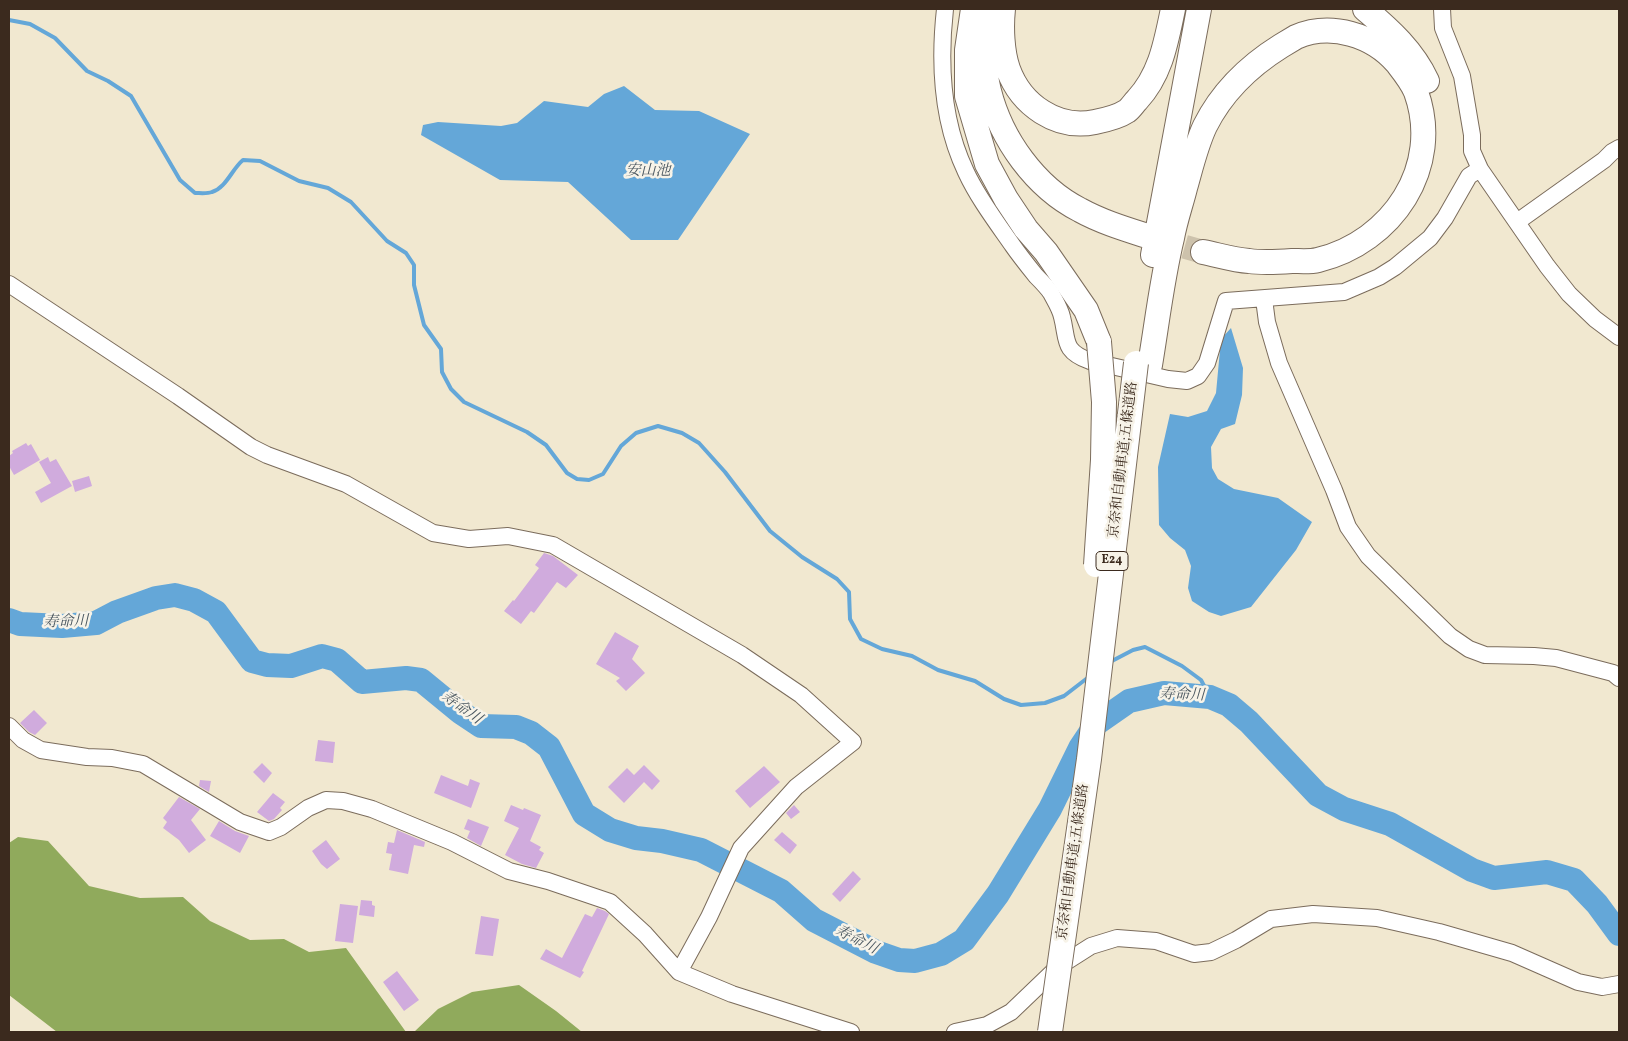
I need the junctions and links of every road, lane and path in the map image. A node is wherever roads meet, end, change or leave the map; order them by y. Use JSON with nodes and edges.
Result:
{"nodes":[{"id":1,"x":946,"y":9,"type":"edge"},
{"id":2,"x":974,"y":9,"type":"edge"},
{"id":3,"x":985,"y":9,"type":"edge"},
{"id":4,"x":1003,"y":9,"type":"edge"},
{"id":5,"x":1173,"y":9,"type":"edge"},
{"id":6,"x":1199,"y":9,"type":"edge"},
{"id":7,"x":1365,"y":9,"type":"edge"},
{"id":8,"x":1442,"y":9,"type":"edge"},
{"id":9,"x":968,"y":50,"type":"junction"},
{"id":10,"x":1619,"y":148,"type":"edge"},
{"id":11,"x":1480,"y":169,"type":"junction"},
{"id":12,"x":1516,"y":222,"type":"junction"},
{"id":13,"x":9,"y":284,"type":"edge"},
{"id":14,"x":1264,"y":299,"type":"junction"},
{"id":15,"x":1619,"y":337,"type":"edge"},
{"id":16,"x":1143,"y":364,"type":"junction"},
{"id":17,"x":1619,"y":678,"type":"edge"},
{"id":18,"x":9,"y":726,"type":"edge"},
{"id":19,"x":1089,"y":759,"type":"junction"},
{"id":20,"x":679,"y":972,"type":"junction"},
{"id":21,"x":1619,"y":984,"type":"edge"},
{"id":22,"x":851,"y":1032,"type":"edge"},
{"id":23,"x":955,"y":1032,"type":"edge"},
{"id":24,"x":1050,"y":1032,"type":"edge"}],
"edges":[{"from":1,"to":14,"type":"street"},
{"from":2,"to":9,"type":"highway"},
{"from":3,"to":9,"type":"highway"},
{"from":4,"to":5,"type":"highway"},
{"from":6,"to":16,"type":"highway","name":"京奈和自動車道;五條道路","number":"E24"},
{"from":7,"to":16,"type":"highway"},
{"from":8,"to":11,"type":"street"},
{"from":9,"to":19,"type":"highway","bridge":true},
{"from":10,"to":12,"type":"street"},
{"from":11,"to":12,"type":"street"},
{"from":11,"to":14,"type":"street"},
{"from":12,"to":15,"type":"street"},
{"from":13,"to":20,"type":"street"},
{"from":14,"to":17,"type":"street"},
{"from":16,"to":19,"type":"highway","name":"京奈和自動車道;五條道路","number":"E24","bridge":true},
{"from":18,"to":20,"type":"street"},
{"from":19,"to":24,"type":"highway","name":"京奈和自動車道;五條道路","number":"E24","bridge":true},
{"from":20,"to":22,"type":"street"},
{"from":21,"to":23,"type":"street"}]}
